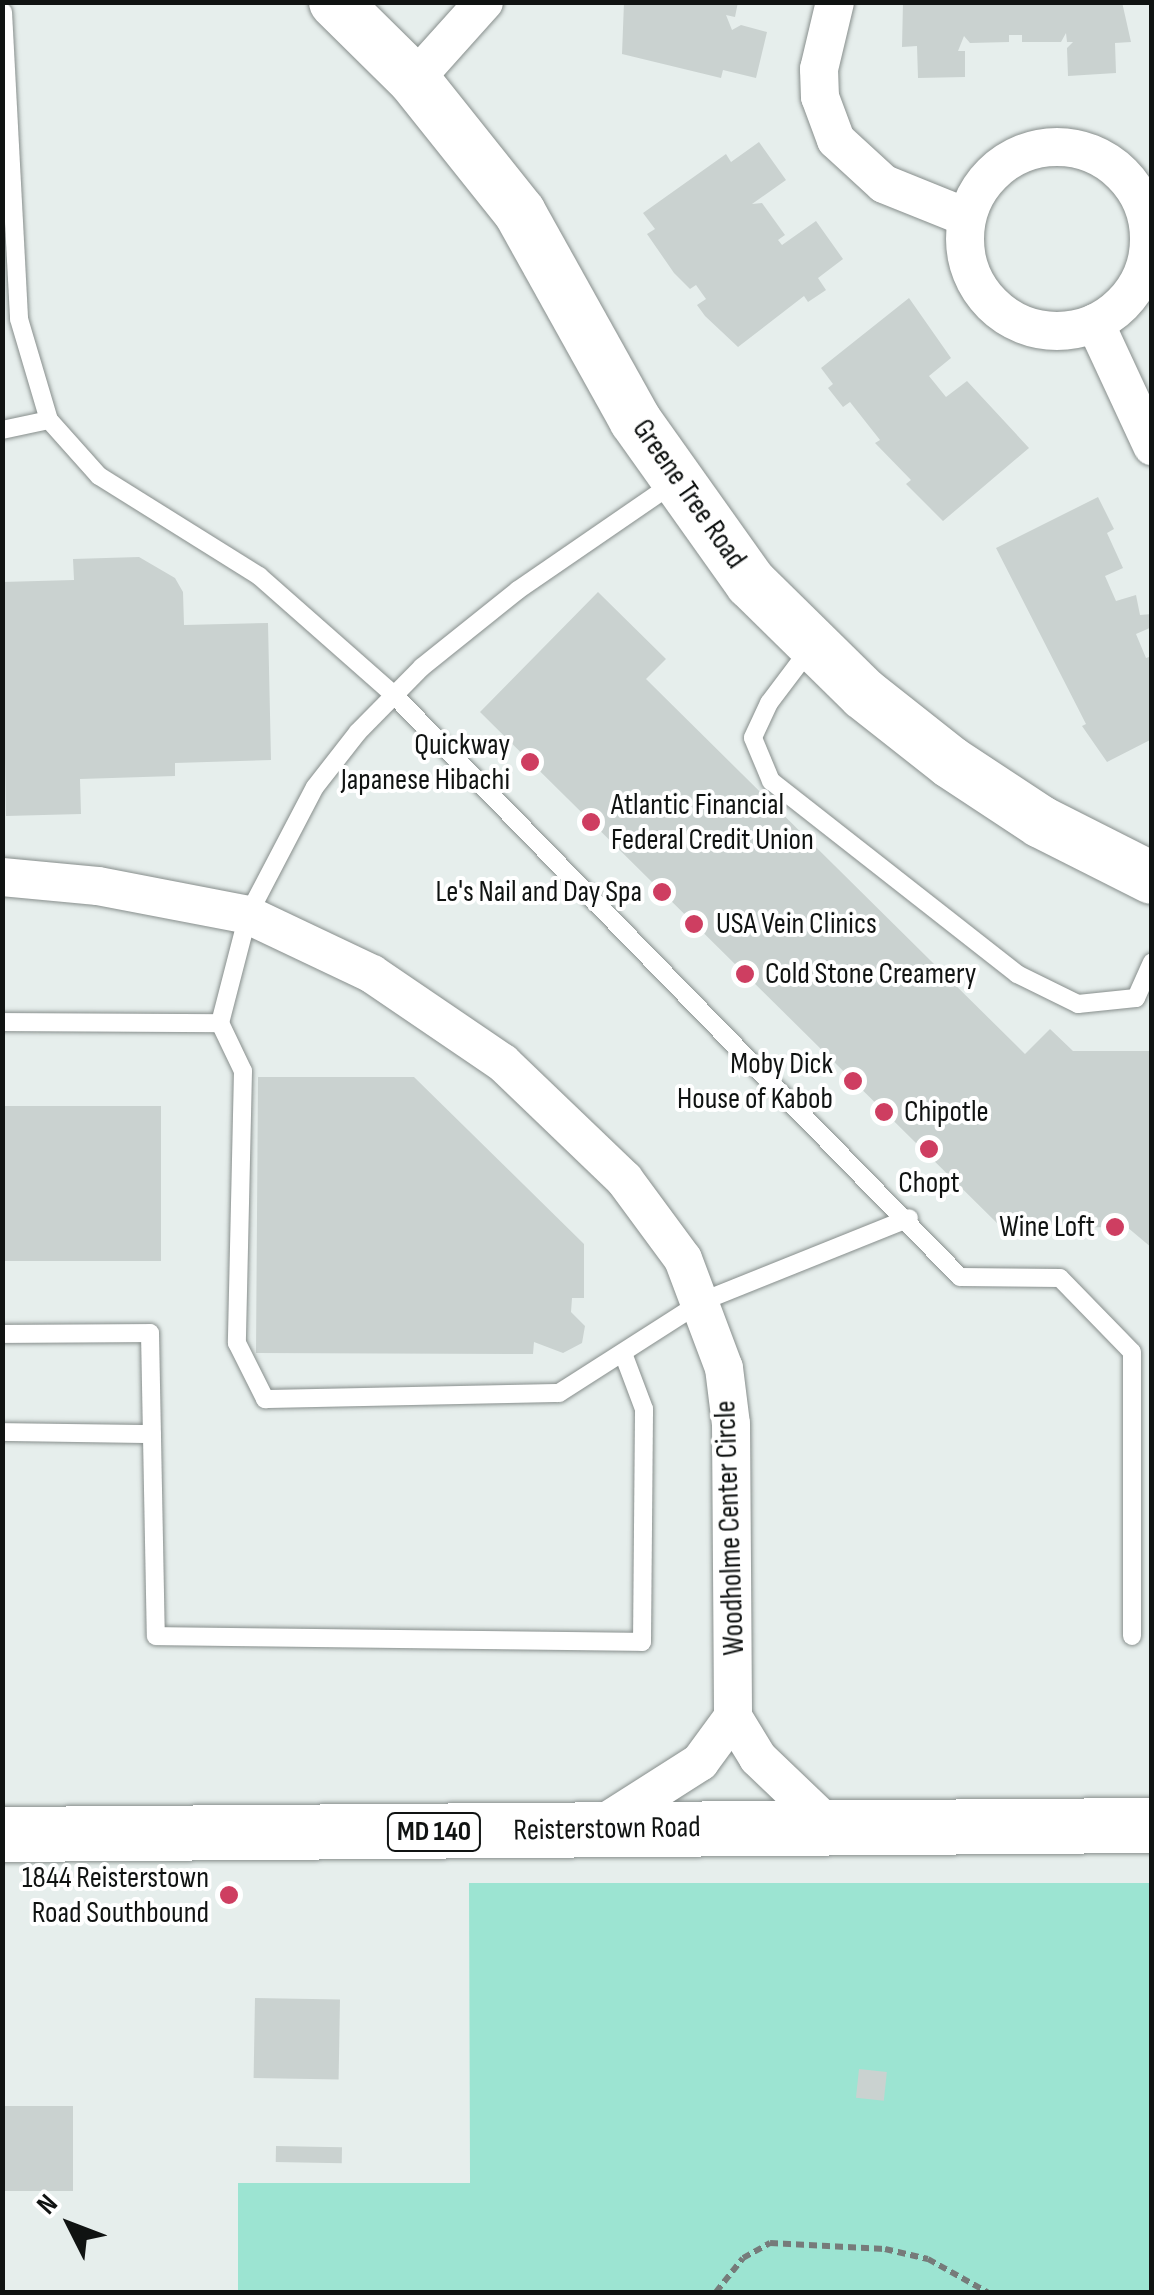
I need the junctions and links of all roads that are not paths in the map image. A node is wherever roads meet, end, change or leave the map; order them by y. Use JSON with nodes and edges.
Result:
{"nodes":[{"id":1,"x":4,"y":2,"type":"edge"},
{"id":2,"x":335,"y":2,"type":"edge"},
{"id":3,"x":484,"y":2,"type":"edge"},
{"id":4,"x":835,"y":2,"type":"edge"},
{"id":5,"x":3,"y":12,"type":"edge"},
{"id":6,"x":414,"y":80,"type":"junction"},
{"id":7,"x":966,"y":217,"type":"junction"},
{"id":8,"x":7,"y":251,"type":"edge"},
{"id":9,"x":1095,"y":324,"type":"junction"},
{"id":10,"x":49,"y":420,"type":"junction"},
{"id":11,"x":2,"y":430,"type":"edge"},
{"id":12,"x":1152,"y":446,"type":"edge"},
{"id":13,"x":675,"y":482,"type":"junction"},
{"id":14,"x":813,"y":645,"type":"junction"},
{"id":15,"x":393,"y":694,"type":"junction"},
{"id":16,"x":2,"y":877,"type":"edge"},
{"id":17,"x":1152,"y":878,"type":"edge"},
{"id":18,"x":248,"y":915,"type":"junction"},
{"id":19,"x":1152,"y":962,"type":"edge"},
{"id":20,"x":2,"y":1022,"type":"edge"},
{"id":21,"x":220,"y":1023,"type":"junction"},
{"id":22,"x":908,"y":1218,"type":"junction"},
{"id":23,"x":703,"y":1301,"type":"junction"},
{"id":24,"x":2,"y":1334,"type":"edge"},
{"id":25,"x":623,"y":1353,"type":"junction"},
{"id":26,"x":2,"y":1432,"type":"edge"},
{"id":27,"x":152,"y":1434,"type":"junction"},
{"id":28,"x":1132,"y":1636,"type":"dead end"},
{"id":29,"x":733,"y":1716,"type":"junction"},
{"id":30,"x":828,"y":1825,"type":"junction"},
{"id":31,"x":1152,"y":1826,"type":"edge"},
{"id":32,"x":596,"y":1828,"type":"junction"},
{"id":33,"x":10,"y":1838,"type":"edge"}],
"edges":[{"from":1,"to":5,"type":"lane"},
{"from":2,"to":6,"type":"street","name":"Greene Tree Road"},
{"from":3,"to":6,"type":"street"},
{"from":4,"to":7,"type":"street"},
{"from":5,"to":8,"type":"lane"},
{"from":6,"to":13,"type":"street","name":"Greene Tree Road"},
{"from":7,"to":9,"type":"street"},
{"from":7,"to":9,"type":"street"},
{"from":8,"to":10,"type":"lane"},
{"from":9,"to":12,"type":"street"},
{"from":10,"to":11,"type":"lane"},
{"from":10,"to":15,"type":"lane"},
{"from":13,"to":14,"type":"street","name":"Greene Tree Road"},
{"from":13,"to":15,"type":"lane"},
{"from":14,"to":17,"type":"street","name":"Greene Tree Road"},
{"from":14,"to":19,"type":"lane"},
{"from":15,"to":18,"type":"lane"},
{"from":15,"to":22,"type":"lane"},
{"from":16,"to":18,"type":"street","name":"Woodholme Center Circle"},
{"from":18,"to":21,"type":"lane"},
{"from":18,"to":23,"type":"street","name":"Woodholme Center Circle"},
{"from":20,"to":21,"type":"lane"},
{"from":21,"to":25,"type":"lane"},
{"from":22,"to":23,"type":"lane"},
{"from":22,"to":28,"type":"lane"},
{"from":23,"to":25,"type":"lane"},
{"from":23,"to":29,"type":"street","name":"Woodholme Center Circle"},
{"from":24,"to":27,"type":"lane"},
{"from":25,"to":27,"type":"lane"},
{"from":26,"to":27,"type":"lane"},
{"from":29,"to":30,"type":"street"},
{"from":29,"to":32,"type":"street"},
{"from":30,"to":31,"type":"main road","name":"Reisterstown Road","number":"MD 140"},
{"from":30,"to":32,"type":"main road","name":"Reisterstown Road","number":"MD 140"},
{"from":32,"to":33,"type":"main road","name":"Reisterstown Road","number":"MD 140"}]}
